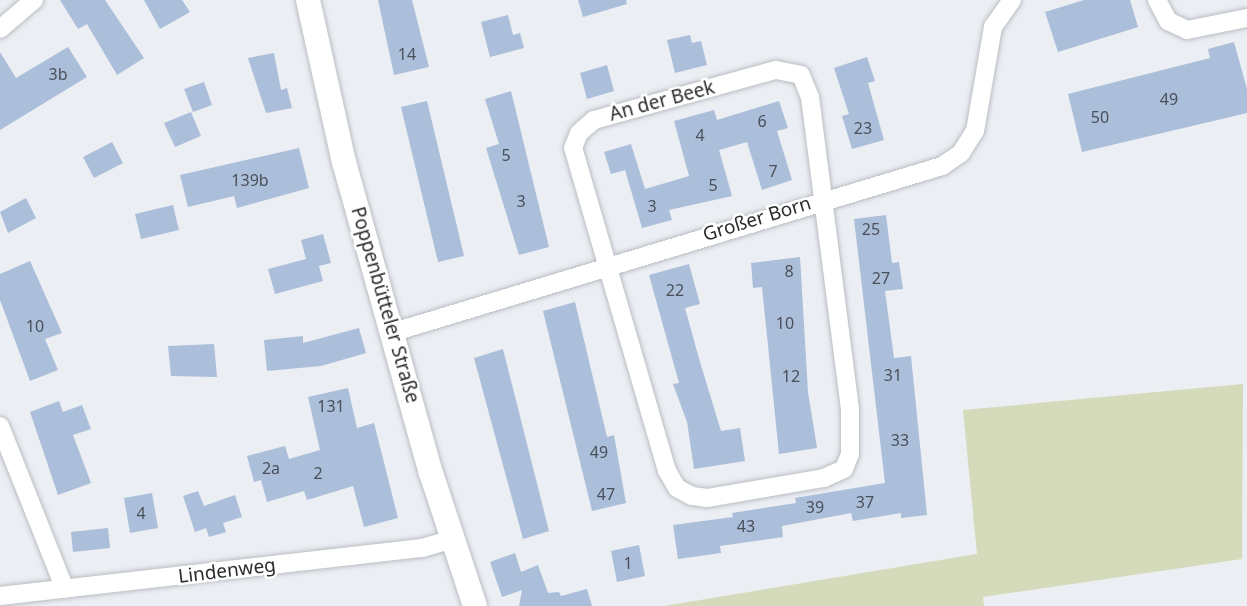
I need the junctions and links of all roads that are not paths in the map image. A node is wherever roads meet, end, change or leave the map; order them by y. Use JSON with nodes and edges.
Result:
{"nodes":[{"id":1,"x":34,"y":0,"type":"edge"},
{"id":2,"x":308,"y":0,"type":"edge"},
{"id":3,"x":1012,"y":0,"type":"edge"},
{"id":4,"x":1157,"y":0,"type":"edge"},
{"id":5,"x":1247,"y":18,"type":"edge"},
{"id":6,"x":0,"y":29,"type":"edge"},
{"id":7,"x":824,"y":199,"type":"junction"},
{"id":8,"x":605,"y":266,"type":"junction"},
{"id":9,"x":394,"y":332,"type":"junction"},
{"id":10,"x":0,"y":426,"type":"edge"},
{"id":11,"x":453,"y":539,"type":"junction"},
{"id":12,"x":65,"y":589,"type":"junction"},
{"id":13,"x":0,"y":596,"type":"edge"},
{"id":14,"x":475,"y":606,"type":"edge"}],
"edges":[{"from":1,"to":6,"type":"street"},
{"from":2,"to":9,"type":"main road","name":"Poppenbütteler Straße"},
{"from":3,"to":7,"type":"street","name":"Großer Born"},
{"from":4,"to":5,"type":"street"},
{"from":7,"to":8,"type":"street","name":"Großer Born"},
{"from":7,"to":8,"type":"street","name":"An der Beek"},
{"from":7,"to":8,"type":"street","name":"An der Beek"},
{"from":8,"to":9,"type":"street","name":"Großer Born"},
{"from":9,"to":11,"type":"main road","name":"Poppenbütteler Straße"},
{"from":10,"to":12,"type":"street"},
{"from":11,"to":12,"type":"street","name":"Lindenweg"},
{"from":11,"to":14,"type":"main road","name":"Poppenbütteler Straße"},
{"from":12,"to":13,"type":"street","name":"Lindenweg"}]}
